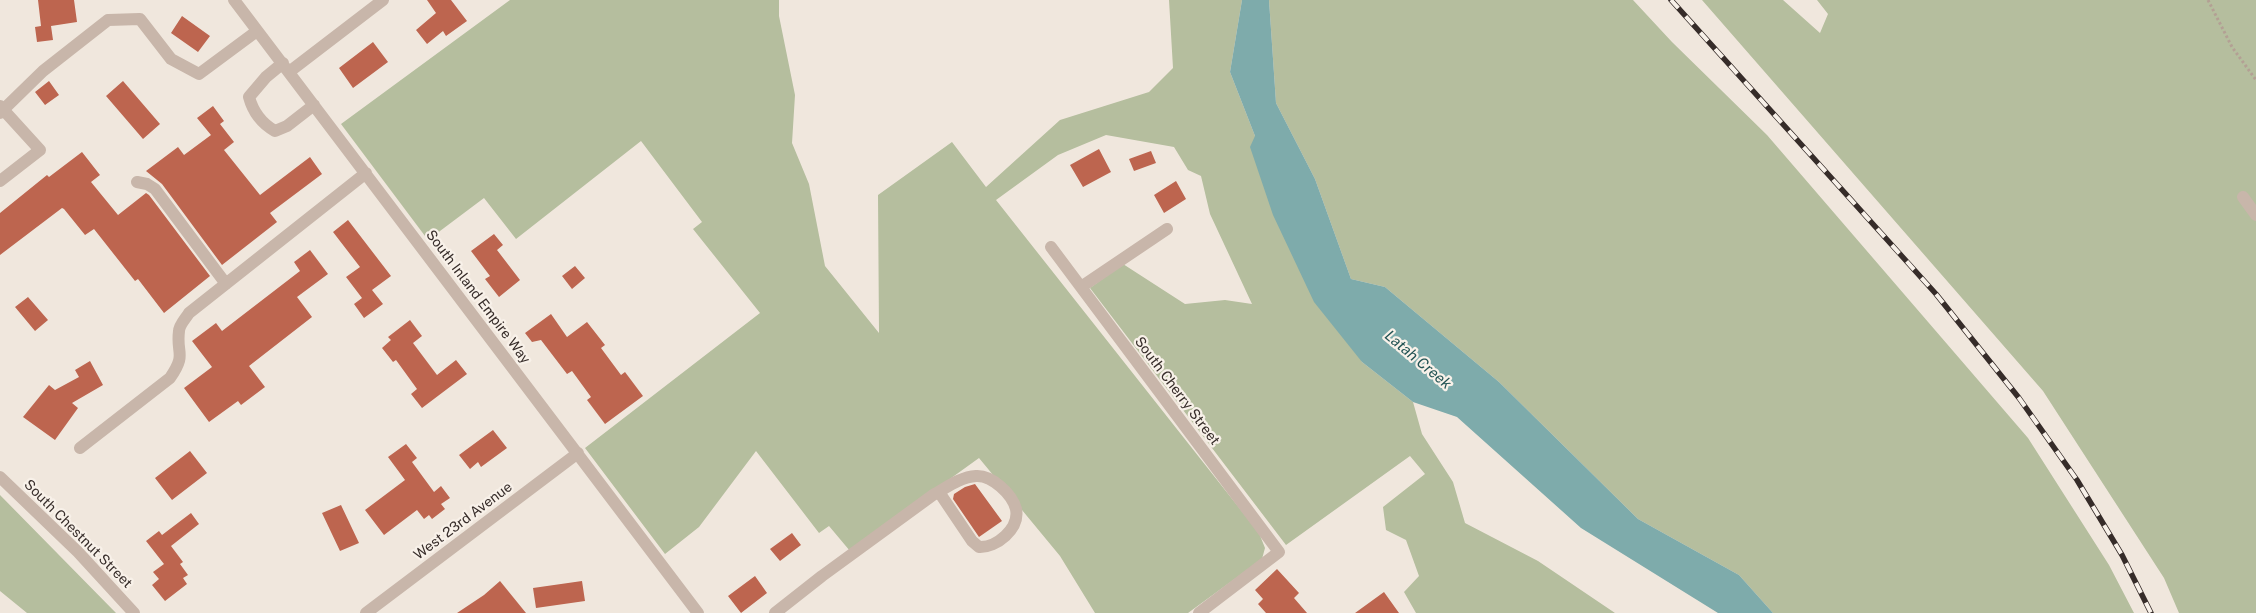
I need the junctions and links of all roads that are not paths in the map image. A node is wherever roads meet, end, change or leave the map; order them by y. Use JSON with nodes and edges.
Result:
{"nodes":[{"id":1,"x":234,"y":0,"type":"edge"},
{"id":2,"x":383,"y":0,"type":"edge"},
{"id":3,"x":257,"y":31,"type":"junction"},
{"id":4,"x":286,"y":68,"type":"junction"},
{"id":5,"x":314,"y":105,"type":"junction"},
{"id":6,"x":1,"y":110,"type":"edge"},
{"id":7,"x":366,"y":173,"type":"junction"},
{"id":8,"x":0,"y":181,"type":"edge"},
{"id":9,"x":137,"y":182,"type":"dead end"},
{"id":10,"x":2243,"y":197,"type":"dead end"},
{"id":11,"x":2256,"y":215,"type":"edge"},
{"id":12,"x":1167,"y":229,"type":"dead end"},
{"id":13,"x":1051,"y":247,"type":"dead end"},
{"id":14,"x":226,"y":284,"type":"junction"},
{"id":15,"x":1081,"y":287,"type":"junction"},
{"id":16,"x":80,"y":448,"type":"dead end"},
{"id":17,"x":578,"y":454,"type":"junction"},
{"id":18,"x":0,"y":477,"type":"edge"},
{"id":19,"x":939,"y":492,"type":"junction"},
{"id":20,"x":134,"y":613,"type":"edge"},
{"id":21,"x":366,"y":613,"type":"edge"},
{"id":22,"x":698,"y":613,"type":"edge"},
{"id":23,"x":775,"y":613,"type":"edge"},
{"id":24,"x":1198,"y":613,"type":"edge"}],
"edges":[{"from":1,"to":3,"type":"street","name":"South Inland Empire Way"},
{"from":2,"to":4,"type":"street"},
{"from":3,"to":4,"type":"street","name":"South Inland Empire Way"},
{"from":3,"to":6,"type":"street"},
{"from":4,"to":5,"type":"street","name":"South Inland Empire Way"},
{"from":4,"to":5,"type":"street"},
{"from":5,"to":7,"type":"street","name":"South Inland Empire Way"},
{"from":6,"to":8,"type":"street"},
{"from":7,"to":14,"type":"street"},
{"from":7,"to":17,"type":"street","name":"South Inland Empire Way"},
{"from":9,"to":14,"type":"street"},
{"from":10,"to":11,"type":"street"},
{"from":12,"to":15,"type":"street"},
{"from":13,"to":15,"type":"street","name":"South Cherry Street"},
{"from":14,"to":16,"type":"street"},
{"from":15,"to":24,"type":"street","name":"South Cherry Street"},
{"from":17,"to":21,"type":"street","name":"West 23rd Avenue"},
{"from":17,"to":22,"type":"street","name":"South Inland Empire Way"},
{"from":18,"to":20,"type":"street","name":"South Chestnut Street"},
{"from":19,"to":19,"type":"street"},
{"from":19,"to":23,"type":"street"}]}
